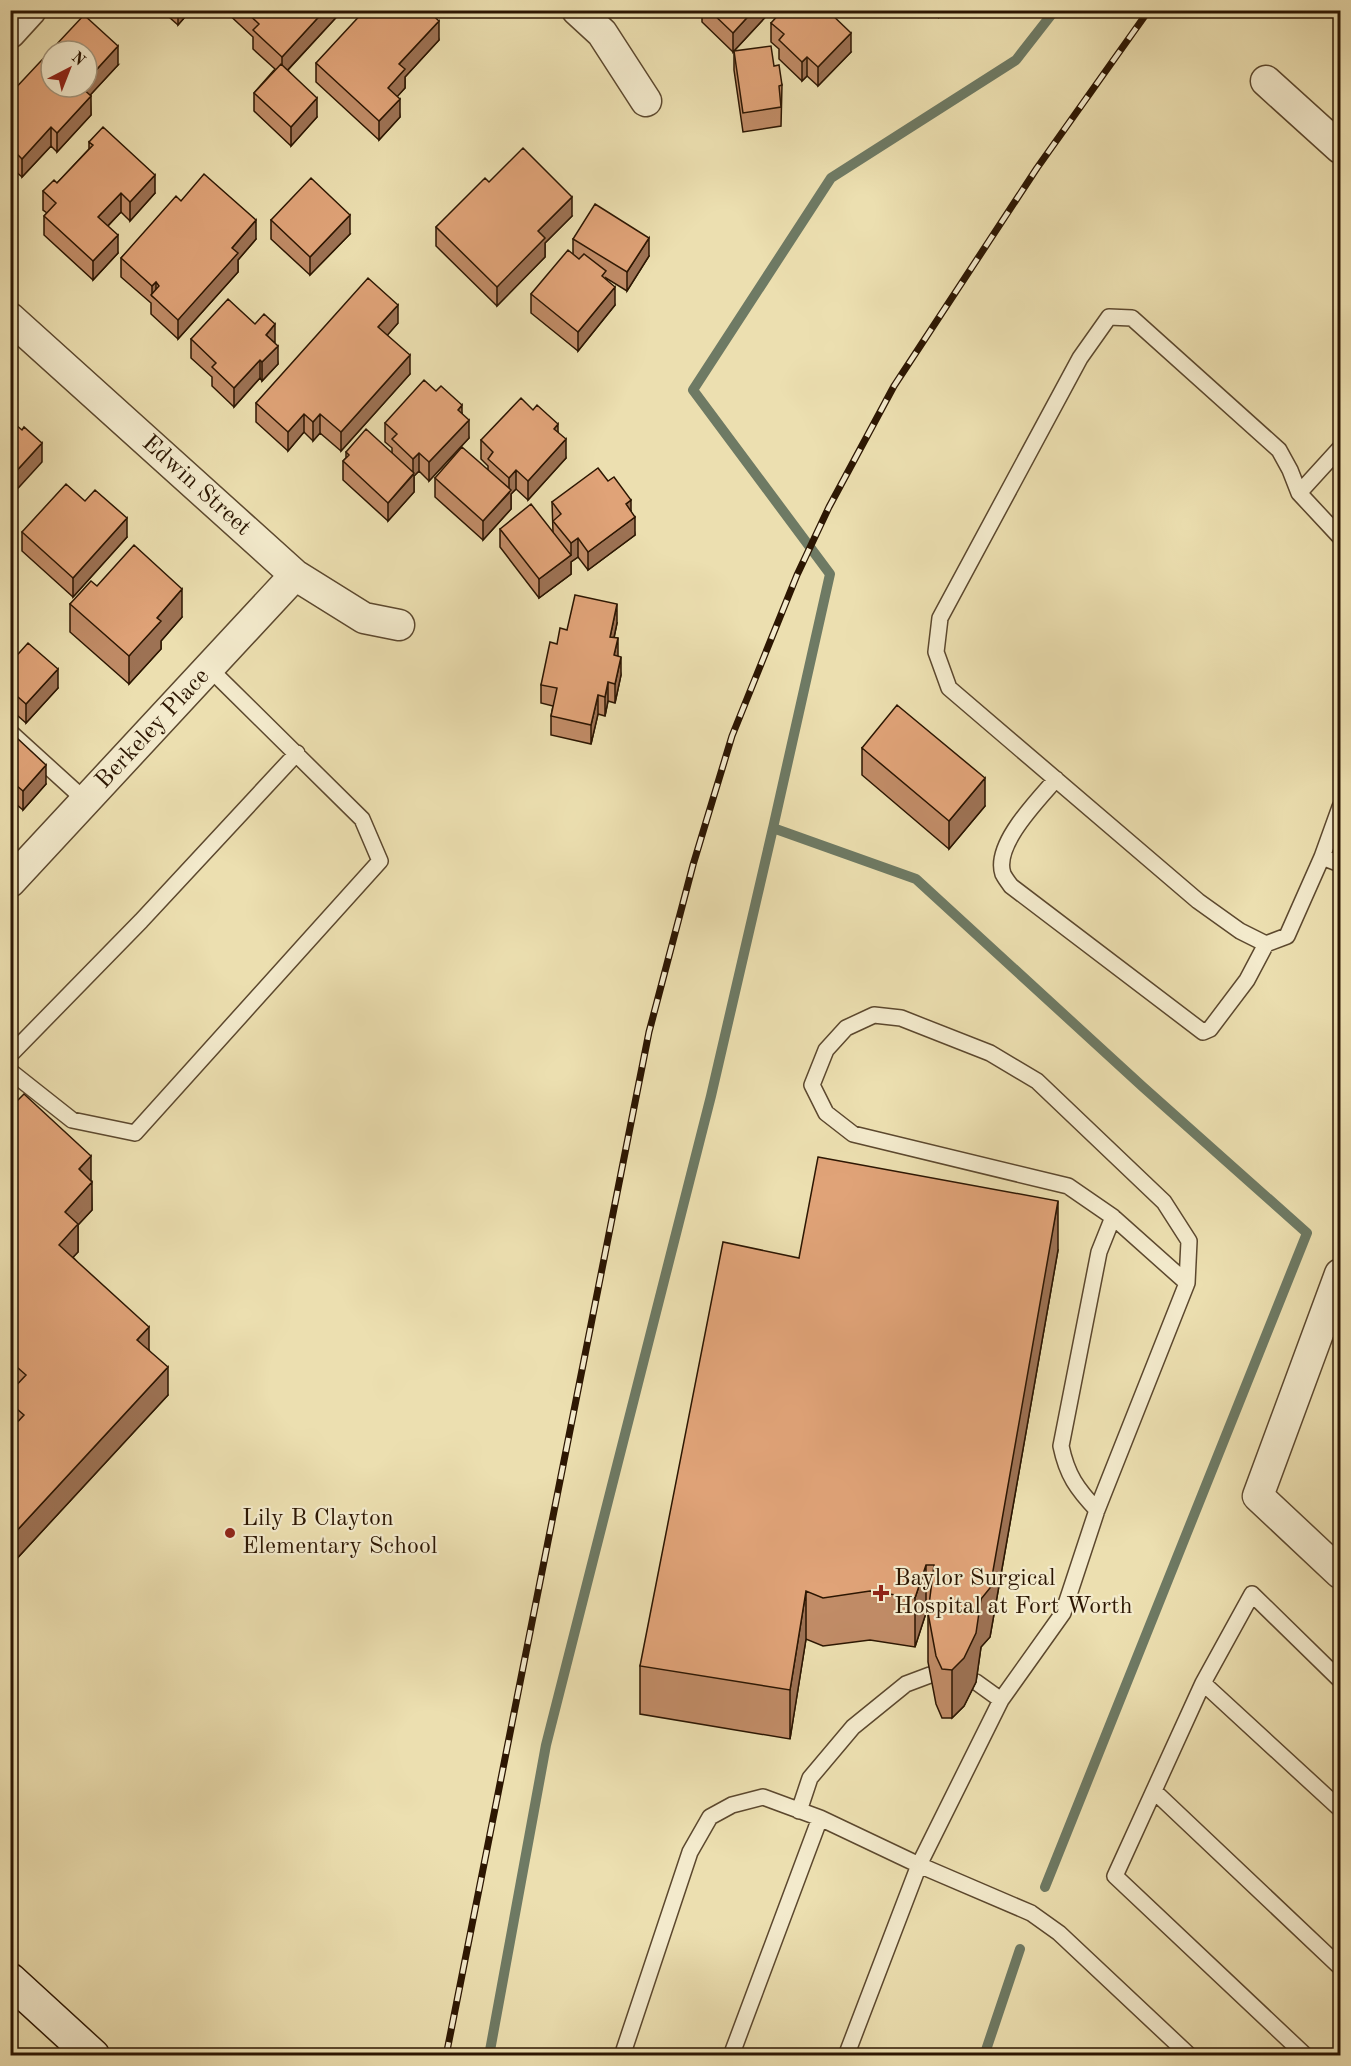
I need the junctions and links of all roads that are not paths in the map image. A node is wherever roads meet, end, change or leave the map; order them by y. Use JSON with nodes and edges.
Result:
{"nodes":[{"id":1,"x":31,"y":10,"type":"edge"},
{"id":2,"x":577,"y":10,"type":"edge"},
{"id":3,"x":10,"y":33,"type":"edge"},
{"id":4,"x":1266,"y":81,"type":"dead end"},
{"id":5,"x":646,"y":101,"type":"dead end"},
{"id":6,"x":1341,"y":148,"type":"edge"},
{"id":7,"x":10,"y":318,"type":"edge"},
{"id":8,"x":1341,"y":448,"type":"edge"},
{"id":9,"x":1299,"y":493,"type":"junction"},
{"id":10,"x":1341,"y":537,"type":"edge"},
{"id":11,"x":295,"y":576,"type":"junction"},
{"id":12,"x":399,"y":626,"type":"dead end"},
{"id":13,"x":209,"y":668,"type":"junction"},
{"id":14,"x":10,"y":732,"type":"edge"},
{"id":15,"x":297,"y":753,"type":"junction"},
{"id":16,"x":1056,"y":779,"type":"junction"},
{"id":17,"x":86,"y":801,"type":"junction"},
{"id":18,"x":1341,"y":807,"type":"edge"},
{"id":19,"x":1322,"y":857,"type":"junction"},
{"id":20,"x":1341,"y":864,"type":"edge"},
{"id":21,"x":10,"y":882,"type":"edge"},
{"id":22,"x":1266,"y":944,"type":"junction"},
{"id":23,"x":10,"y":1055,"type":"edge"},
{"id":24,"x":10,"y":1071,"type":"edge"},
{"id":25,"x":1113,"y":1217,"type":"junction"},
{"id":26,"x":1341,"y":1274,"type":"edge"},
{"id":27,"x":1187,"y":1283,"type":"junction"},
{"id":28,"x":1097,"y":1510,"type":"junction"},
{"id":29,"x":1341,"y":1573,"type":"edge"},
{"id":30,"x":930,"y":1675,"type":"edge"},
{"id":31,"x":1341,"y":1680,"type":"edge"},
{"id":32,"x":976,"y":1682,"type":"edge"},
{"id":33,"x":1203,"y":1683,"type":"junction"},
{"id":34,"x":1001,"y":1700,"type":"junction"},
{"id":35,"x":1154,"y":1791,"type":"junction"},
{"id":36,"x":1341,"y":1809,"type":"edge"},
{"id":37,"x":799,"y":1810,"type":"junction"},
{"id":38,"x":820,"y":1818,"type":"junction"},
{"id":39,"x":919,"y":1865,"type":"junction"},
{"id":40,"x":1341,"y":1967,"type":"edge"},
{"id":41,"x":10,"y":1980,"type":"edge"},
{"id":42,"x":93,"y":2055,"type":"edge"},
{"id":43,"x":622,"y":2055,"type":"edge"},
{"id":44,"x":731,"y":2055,"type":"edge"},
{"id":45,"x":846,"y":2055,"type":"edge"},
{"id":46,"x":1190,"y":2055,"type":"edge"},
{"id":47,"x":1306,"y":2055,"type":"edge"}],
"edges":[{"from":1,"to":3,"type":"street"},
{"from":2,"to":5,"type":"street"},
{"from":4,"to":6,"type":"street"},
{"from":7,"to":11,"type":"street","name":"Edwin Street"},
{"from":8,"to":9,"type":"lane"},
{"from":9,"to":10,"type":"lane"},
{"from":9,"to":16,"type":"lane"},
{"from":11,"to":12,"type":"street","name":"Edwin Street"},
{"from":11,"to":13,"type":"street","name":"Berkeley Place"},
{"from":13,"to":15,"type":"lane"},
{"from":13,"to":17,"type":"street","name":"Berkeley Place"},
{"from":14,"to":17,"type":"lane"},
{"from":15,"to":23,"type":"lane"},
{"from":15,"to":24,"type":"lane"},
{"from":16,"to":22,"type":"lane"},
{"from":16,"to":22,"type":"lane"},
{"from":17,"to":21,"type":"street","name":"Berkeley Place"},
{"from":18,"to":19,"type":"lane"},
{"from":19,"to":20,"type":"lane"},
{"from":19,"to":22,"type":"lane"},
{"from":25,"to":27,"type":"lane"},
{"from":25,"to":27,"type":"lane"},
{"from":25,"to":28,"type":"lane"},
{"from":26,"to":29,"type":"street"},
{"from":27,"to":28,"type":"lane"},
{"from":28,"to":34,"type":"lane"},
{"from":30,"to":37,"type":"lane"},
{"from":31,"to":33,"type":"lane"},
{"from":32,"to":34,"type":"lane"},
{"from":33,"to":35,"type":"lane"},
{"from":33,"to":36,"type":"lane"},
{"from":34,"to":39,"type":"lane"},
{"from":35,"to":40,"type":"lane"},
{"from":35,"to":47,"type":"lane"},
{"from":37,"to":38,"type":"lane"},
{"from":37,"to":43,"type":"lane"},
{"from":38,"to":39,"type":"lane"},
{"from":38,"to":44,"type":"lane"},
{"from":39,"to":45,"type":"lane"},
{"from":39,"to":46,"type":"lane"},
{"from":41,"to":42,"type":"street"}]}
